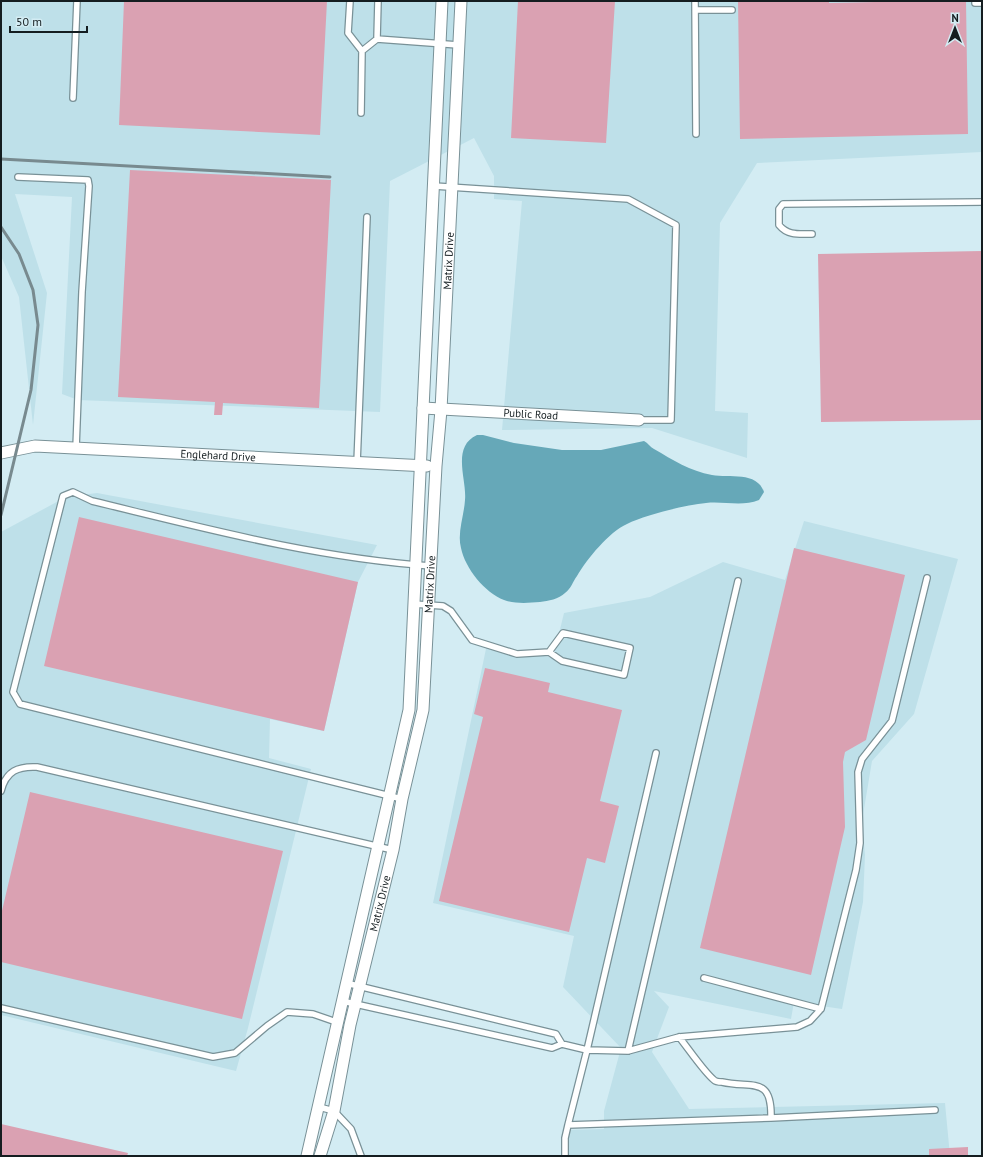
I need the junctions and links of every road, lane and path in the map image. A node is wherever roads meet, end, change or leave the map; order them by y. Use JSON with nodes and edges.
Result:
{"nodes":[{"id":1,"x":77,"y":1,"type":"edge"},
{"id":2,"x":350,"y":1,"type":"edge"},
{"id":3,"x":378,"y":1,"type":"edge"},
{"id":4,"x":442,"y":1,"type":"edge"},
{"id":5,"x":461,"y":1,"type":"edge"},
{"id":6,"x":695,"y":1,"type":"edge"},
{"id":7,"x":975,"y":3,"type":"dead end"},
{"id":8,"x":982,"y":3,"type":"edge"},
{"id":9,"x":695,"y":10,"type":"junction"},
{"id":10,"x":732,"y":10,"type":"dead end"},
{"id":11,"x":377,"y":39,"type":"junction"},
{"id":12,"x":440,"y":43,"type":"junction"},
{"id":13,"x":458,"y":45,"type":"junction"},
{"id":14,"x":362,"y":51,"type":"junction"},
{"id":15,"x":73,"y":98,"type":"dead end"},
{"id":16,"x":361,"y":113,"type":"dead end"},
{"id":17,"x":696,"y":134,"type":"dead end"},
{"id":18,"x":18,"y":177,"type":"dead end"},
{"id":19,"x":434,"y":186,"type":"junction"},
{"id":20,"x":452,"y":188,"type":"junction"},
{"id":21,"x":982,"y":202,"type":"edge"},
{"id":22,"x":367,"y":217,"type":"dead end"},
{"id":23,"x":812,"y":234,"type":"dead end"},
{"id":24,"x":423,"y":408,"type":"junction"},
{"id":25,"x":441,"y":410,"type":"junction"},
{"id":26,"x":639,"y":420,"type":"joint"},
{"id":27,"x":76,"y":448,"type":"junction"},
{"id":28,"x":1,"y":453,"type":"edge"},
{"id":29,"x":357,"y":463,"type":"junction"},
{"id":30,"x":420,"y":465,"type":"junction"},
{"id":31,"x":436,"y":466,"type":"junction"},
{"id":32,"x":415,"y":565,"type":"junction"},
{"id":33,"x":430,"y":566,"type":"junction"},
{"id":34,"x":928,"y":578,"type":"dead end"},
{"id":35,"x":738,"y":581,"type":"dead end"},
{"id":36,"x":412,"y":604,"type":"junction"},
{"id":37,"x":428,"y":605,"type":"junction"},
{"id":38,"x":549,"y":652,"type":"junction"},
{"id":39,"x":656,"y":753,"type":"dead end"},
{"id":40,"x":1,"y":791,"type":"edge"},
{"id":41,"x":389,"y":796,"type":"junction"},
{"id":42,"x":402,"y":799,"type":"junction"},
{"id":43,"x":378,"y":846,"type":"junction"},
{"id":44,"x":393,"y":850,"type":"junction"},
{"id":45,"x":704,"y":978,"type":"dead end"},
{"id":46,"x":346,"y":983,"type":"junction"},
{"id":47,"x":359,"y":985,"type":"junction"},
{"id":48,"x":342,"y":1001,"type":"junction"},
{"id":49,"x":355,"y":1004,"type":"junction"},
{"id":50,"x":1,"y":1008,"type":"edge"},
{"id":51,"x":821,"y":1009,"type":"junction"},
{"id":52,"x":337,"y":1023,"type":"junction"},
{"id":53,"x":350,"y":1025,"type":"junction"},
{"id":54,"x":679,"y":1038,"type":"junction"},
{"id":55,"x":562,"y":1044,"type":"junction"},
{"id":56,"x":587,"y":1050,"type":"junction"},
{"id":57,"x":628,"y":1051,"type":"junction"},
{"id":58,"x":319,"y":1107,"type":"junction"},
{"id":59,"x":935,"y":1110,"type":"dead end"},
{"id":60,"x":334,"y":1111,"type":"junction"},
{"id":61,"x":771,"y":1118,"type":"junction"},
{"id":62,"x":568,"y":1125,"type":"junction"},
{"id":63,"x":307,"y":1156,"type":"edge"},
{"id":64,"x":320,"y":1156,"type":"edge"},
{"id":65,"x":361,"y":1156,"type":"edge"},
{"id":66,"x":565,"y":1156,"type":"edge"}],
"edges":[{"from":1,"to":15,"type":"lane"},
{"from":2,"to":14,"type":"lane"},
{"from":3,"to":11,"type":"lane"},
{"from":4,"to":12,"type":"street","name":"Matrix Drive"},
{"from":5,"to":13,"type":"street","name":"Matrix Drive"},
{"from":6,"to":9,"type":"lane"},
{"from":7,"to":8,"type":"lane"},
{"from":9,"to":10,"type":"lane"},
{"from":9,"to":17,"type":"lane"},
{"from":11,"to":12,"type":"lane"},
{"from":11,"to":14,"type":"lane"},
{"from":12,"to":13,"type":"lane"},
{"from":12,"to":19,"type":"street","name":"Matrix Drive"},
{"from":13,"to":20,"type":"street","name":"Matrix Drive"},
{"from":14,"to":16,"type":"lane"},
{"from":18,"to":27,"type":"lane"},
{"from":19,"to":20,"type":"lane"},
{"from":19,"to":24,"type":"street","name":"Matrix Drive"},
{"from":20,"to":25,"type":"street","name":"Matrix Drive"},
{"from":20,"to":26,"type":"lane"},
{"from":21,"to":23,"type":"lane"},
{"from":22,"to":29,"type":"lane"},
{"from":24,"to":25,"type":"street","name":"Public Road"},
{"from":24,"to":30,"type":"street","name":"Matrix Drive"},
{"from":25,"to":26,"type":"street","name":"Public Road"},
{"from":25,"to":31,"type":"street","name":"Matrix Drive"},
{"from":27,"to":28,"type":"street","name":"Englehard Drive"},
{"from":27,"to":29,"type":"street","name":"Englehard Drive"},
{"from":29,"to":30,"type":"street","name":"Englehard Drive"},
{"from":30,"to":31,"type":"street","name":"Englehard Drive"},
{"from":30,"to":32,"type":"street","name":"Matrix Drive"},
{"from":31,"to":33,"type":"street","name":"Matrix Drive"},
{"from":32,"to":33,"type":"lane"},
{"from":32,"to":36,"type":"street","name":"Matrix Drive"},
{"from":32,"to":41,"type":"lane"},
{"from":33,"to":37,"type":"street","name":"Matrix Drive"},
{"from":34,"to":51,"type":"lane"},
{"from":35,"to":57,"type":"lane"},
{"from":36,"to":37,"type":"lane"},
{"from":36,"to":41,"type":"street","name":"Matrix Drive"},
{"from":37,"to":38,"type":"lane"},
{"from":37,"to":42,"type":"street","name":"Matrix Drive"},
{"from":38,"to":38,"type":"lane"},
{"from":39,"to":56,"type":"lane"},
{"from":40,"to":43,"type":"lane"},
{"from":41,"to":42,"type":"lane"},
{"from":41,"to":43,"type":"street","name":"Matrix Drive"},
{"from":42,"to":44,"type":"street","name":"Matrix Drive"},
{"from":43,"to":44,"type":"lane"},
{"from":43,"to":46,"type":"street","name":"Matrix Drive"},
{"from":44,"to":47,"type":"street","name":"Matrix Drive"},
{"from":45,"to":51,"type":"lane"},
{"from":46,"to":47,"type":"lane"},
{"from":46,"to":48,"type":"street","name":"Matrix Drive"},
{"from":47,"to":49,"type":"street","name":"Matrix Drive"},
{"from":47,"to":55,"type":"lane"},
{"from":48,"to":49,"type":"lane"},
{"from":48,"to":52,"type":"street","name":"Matrix Drive"},
{"from":49,"to":53,"type":"street","name":"Matrix Drive"},
{"from":49,"to":55,"type":"lane"},
{"from":50,"to":52,"type":"lane"},
{"from":51,"to":54,"type":"lane"},
{"from":52,"to":53,"type":"lane"},
{"from":52,"to":58,"type":"street","name":"Matrix Drive"},
{"from":53,"to":60,"type":"street","name":"Matrix Drive"},
{"from":54,"to":57,"type":"lane"},
{"from":54,"to":61,"type":"lane"},
{"from":55,"to":56,"type":"lane"},
{"from":56,"to":57,"type":"lane"},
{"from":56,"to":62,"type":"lane"},
{"from":58,"to":60,"type":"lane"},
{"from":58,"to":63,"type":"street","name":"Matrix Drive"},
{"from":59,"to":61,"type":"lane"},
{"from":60,"to":64,"type":"street","name":"Matrix Drive"},
{"from":60,"to":65,"type":"lane"},
{"from":61,"to":62,"type":"lane"},
{"from":62,"to":66,"type":"lane"}]}
